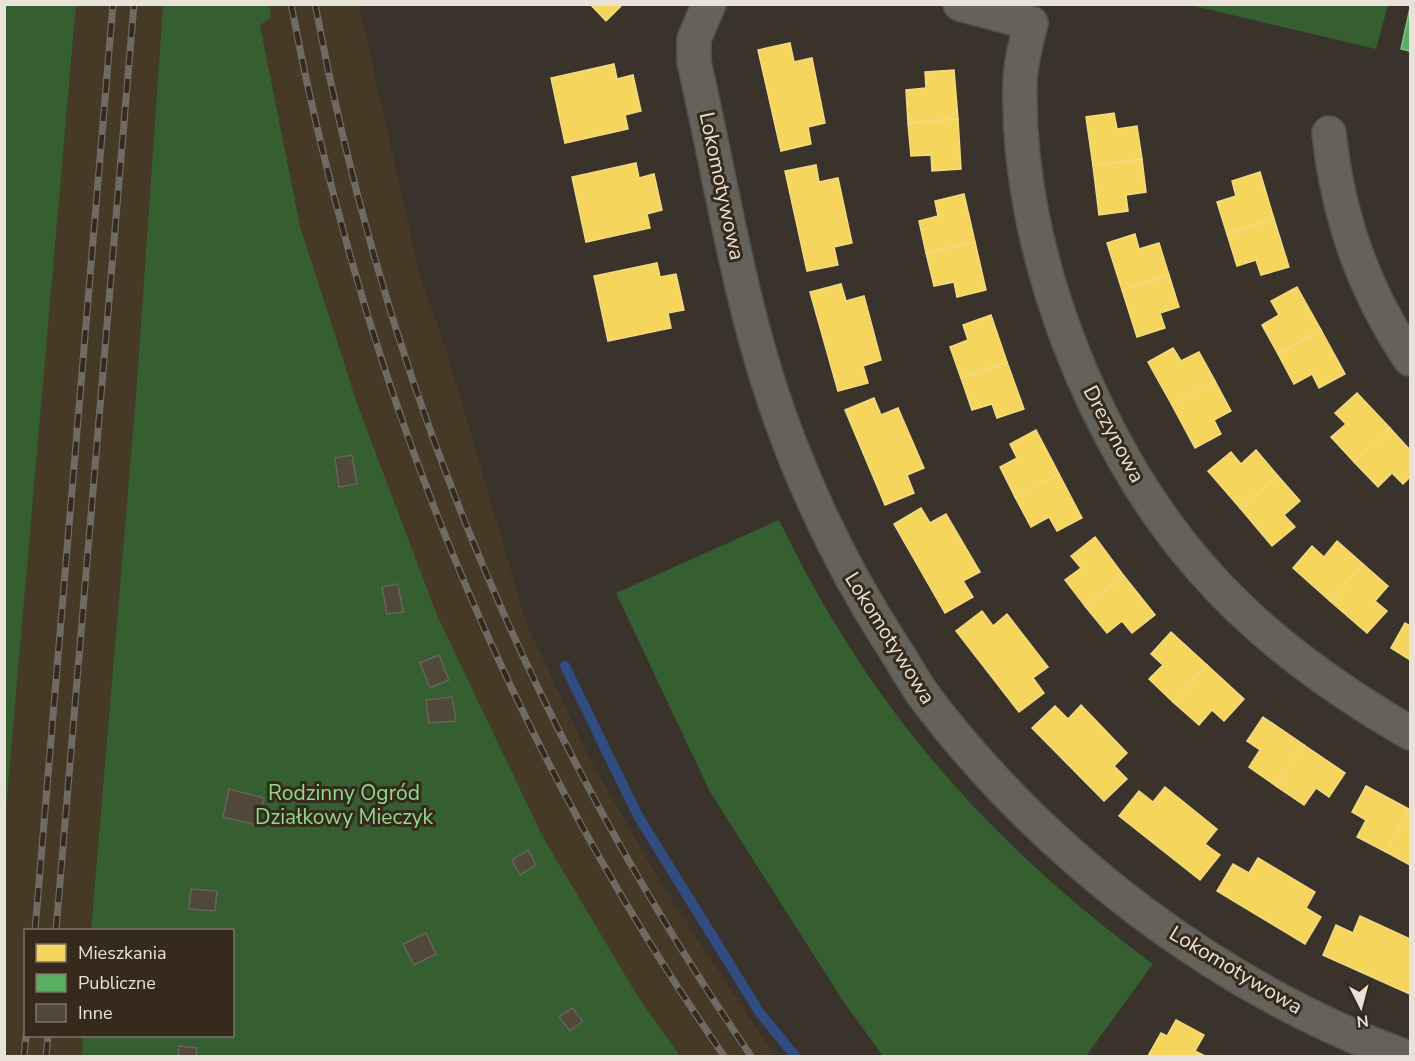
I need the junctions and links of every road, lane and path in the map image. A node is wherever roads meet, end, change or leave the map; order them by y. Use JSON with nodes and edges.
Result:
{"nodes":[{"id":1,"x":709,"y":4,"type":"edge"},
{"id":2,"x":960,"y":4,"type":"edge"},
{"id":3,"x":1329,"y":133,"type":"dead end"},
{"id":4,"x":1410,"y":358,"type":"edge"},
{"id":5,"x":1410,"y":733,"type":"edge"},
{"id":6,"x":1403,"y":1056,"type":"edge"}],
"edges":[{"from":1,"to":6,"type":"street","name":"Lokomotywowa"},
{"from":2,"to":5,"type":"street","name":"Drezynowa"},
{"from":3,"to":4,"type":"street"}]}
